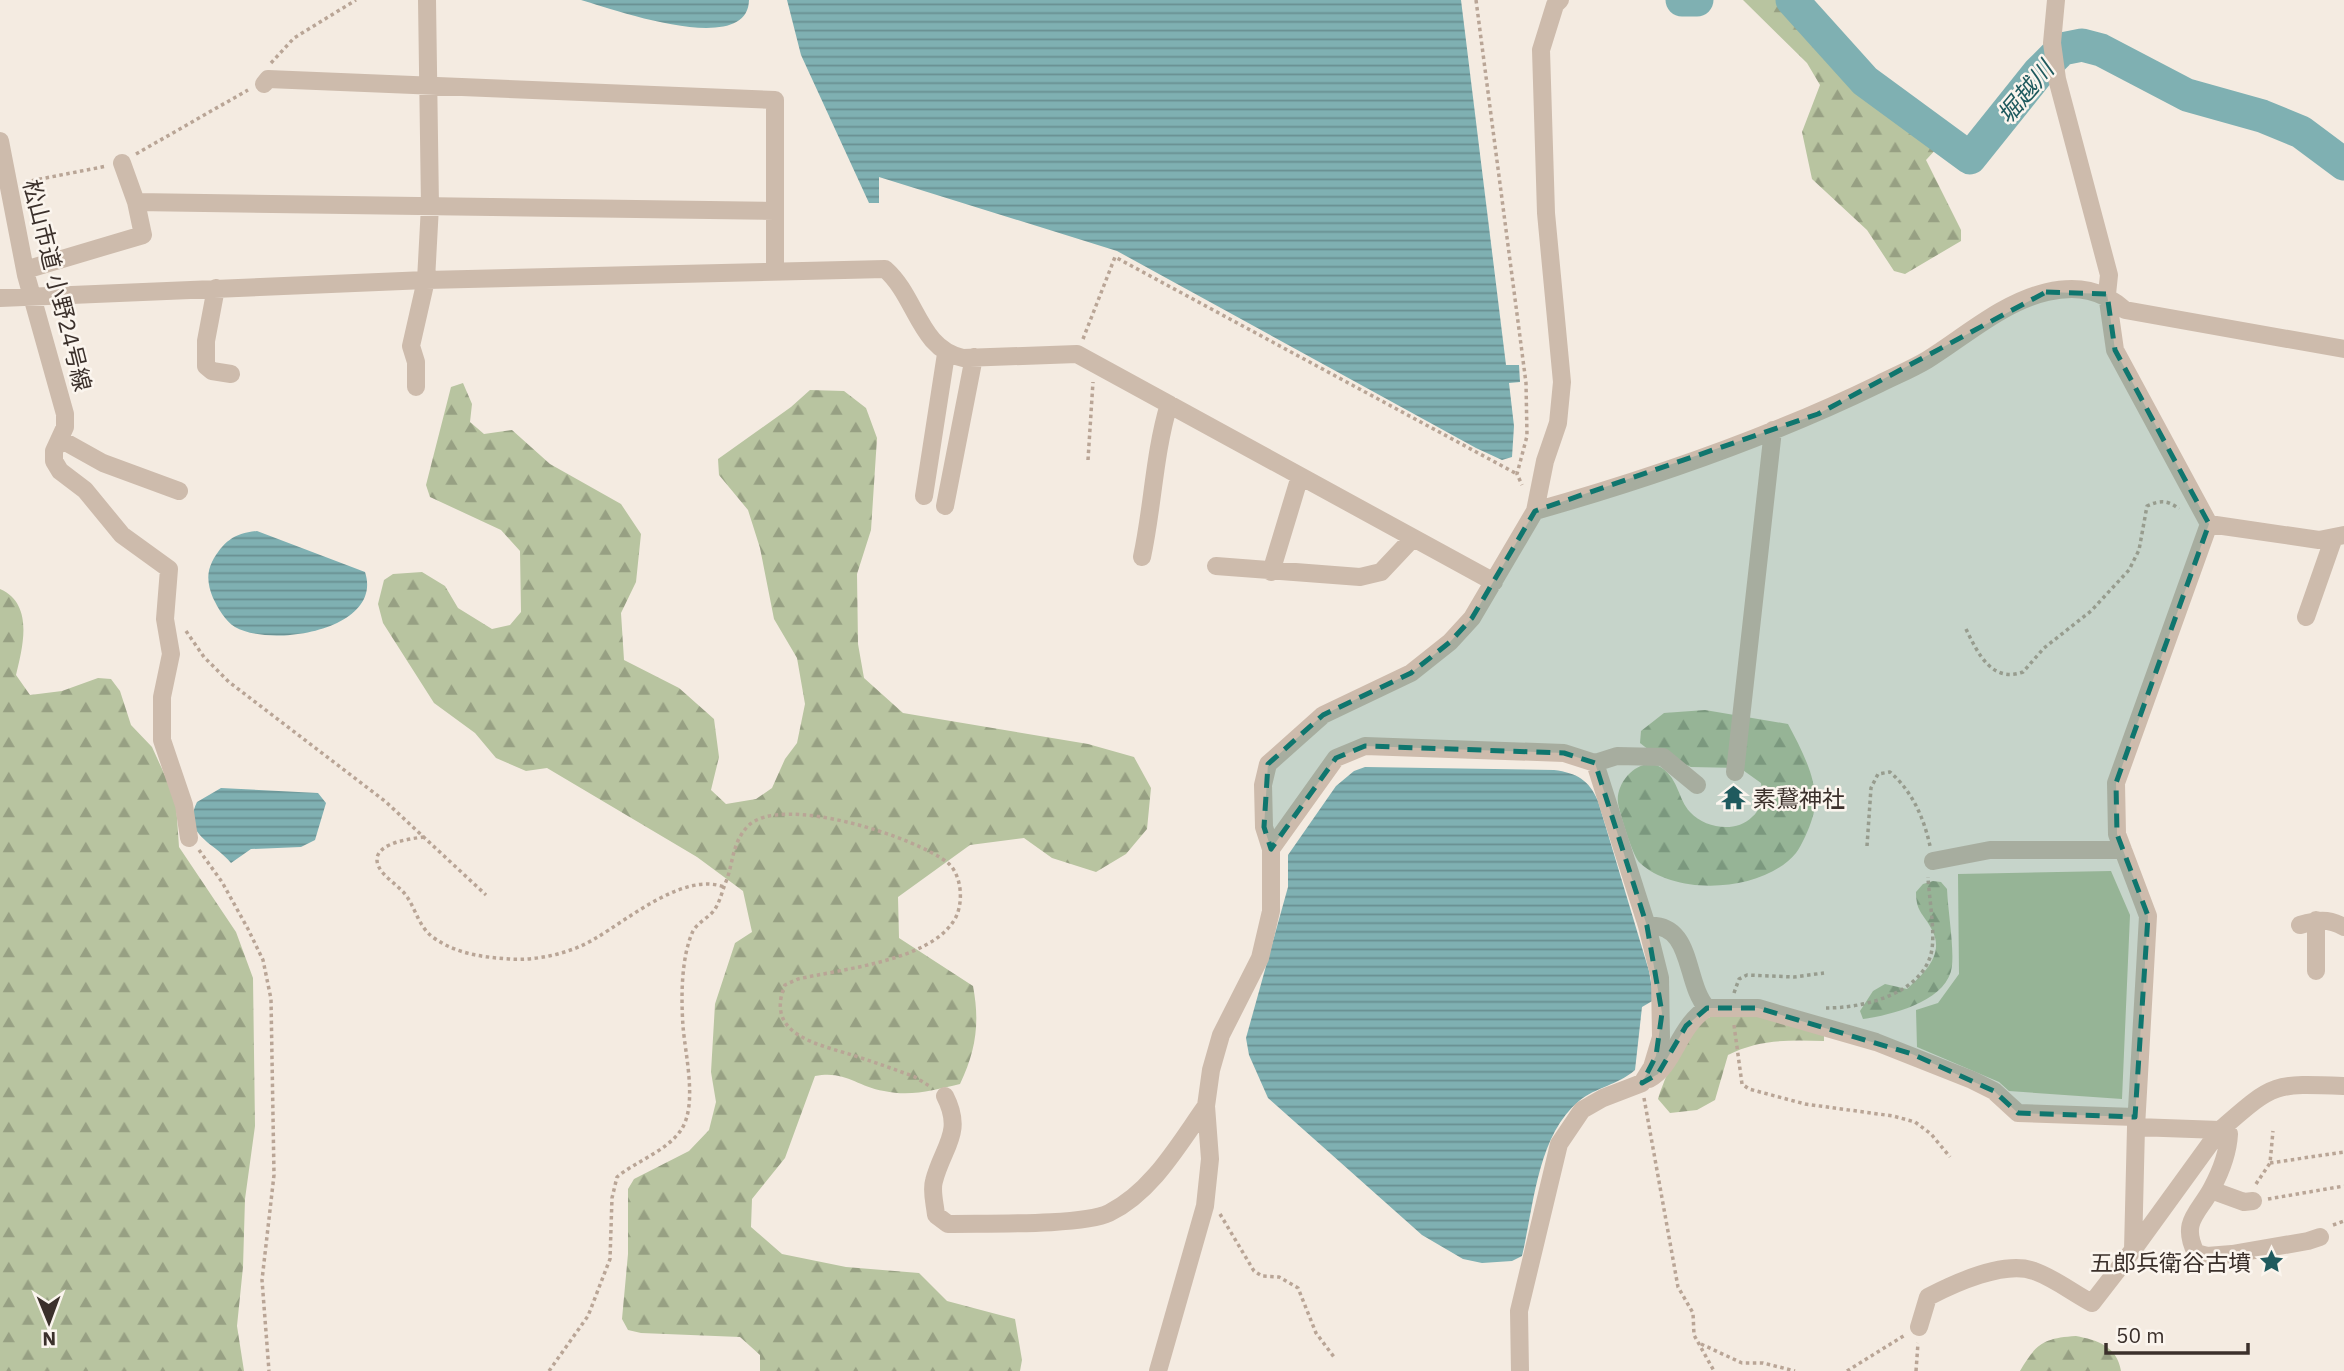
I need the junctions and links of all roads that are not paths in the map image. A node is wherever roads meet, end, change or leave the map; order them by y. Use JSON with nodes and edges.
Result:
{"nodes":[{"id":1,"x":427,"y":0,"type":"edge"},
{"id":2,"x":1560,"y":0,"type":"edge"},
{"id":3,"x":2056,"y":0,"type":"edge"},
{"id":4,"x":261,"y":80,"type":"road end"},
{"id":5,"x":429,"y":85,"type":"junction"},
{"id":6,"x":0,"y":141,"type":"edge"},
{"id":7,"x":121,"y":163,"type":"road end"},
{"id":8,"x":136,"y":202,"type":"junction"},
{"id":9,"x":430,"y":206,"type":"junction"},
{"id":10,"x":774,"y":211,"type":"junction"},
{"id":11,"x":25,"y":270,"type":"junction"},
{"id":12,"x":775,"y":270,"type":"junction"},
{"id":13,"x":426,"y":280,"type":"junction"},
{"id":14,"x":216,"y":288,"type":"junction"},
{"id":15,"x":2107,"y":294,"type":"junction"},
{"id":16,"x":33,"y":296,"type":"junction"},
{"id":17,"x":0,"y":298,"type":"edge"},
{"id":18,"x":2344,"y":349,"type":"edge"},
{"id":19,"x":946,"y":354,"type":"junction"},
{"id":20,"x":974,"y":357,"type":"junction"},
{"id":21,"x":231,"y":374,"type":"dead end"},
{"id":22,"x":416,"y":387,"type":"dead end"},
{"id":23,"x":1169,"y":404,"type":"junction"},
{"id":24,"x":1773,"y":430,"type":"junction"},
{"id":25,"x":60,"y":439,"type":"junction"},
{"id":26,"x":1300,"y":476,"type":"junction"},
{"id":27,"x":180,"y":491,"type":"dead end"},
{"id":28,"x":924,"y":496,"type":"dead end"},
{"id":29,"x":945,"y":506,"type":"dead end"},
{"id":30,"x":1535,"y":511,"type":"junction"},
{"id":31,"x":2209,"y":524,"type":"junction"},
{"id":32,"x":2339,"y":537,"type":"edge"},
{"id":33,"x":1413,"y":538,"type":"junction"},
{"id":34,"x":1142,"y":557,"type":"dead end"},
{"id":35,"x":1216,"y":566,"type":"dead end"},
{"id":36,"x":1271,"y":572,"type":"junction"},
{"id":37,"x":1494,"y":582,"type":"junction"},
{"id":38,"x":2306,"y":617,"type":"dead end"},
{"id":39,"x":1595,"y":764,"type":"junction"},
{"id":40,"x":1735,"y":772,"type":"dead end"},
{"id":41,"x":1697,"y":785,"type":"dead end"},
{"id":42,"x":190,"y":838,"type":"road end"},
{"id":43,"x":1271,"y":849,"type":"junction"},
{"id":44,"x":2123,"y":850,"type":"junction"},
{"id":45,"x":1933,"y":861,"type":"road end"},
{"id":46,"x":1647,"y":926,"type":"junction"},
{"id":47,"x":2344,"y":927,"type":"edge"},
{"id":48,"x":2316,"y":971,"type":"dead end"},
{"id":49,"x":1707,"y":1008,"type":"junction"},
{"id":50,"x":1642,"y":1083,"type":"junction"},
{"id":51,"x":2344,"y":1086,"type":"edge"},
{"id":52,"x":945,"y":1096,"type":"road end"},
{"id":53,"x":1206,"y":1106,"type":"junction"},
{"id":54,"x":2135,"y":1122,"type":"junction"},
{"id":55,"x":2220,"y":1130,"type":"junction"},
{"id":56,"x":2211,"y":1190,"type":"junction"},
{"id":57,"x":2253,"y":1200,"type":"road end"},
{"id":58,"x":2320,"y":1237,"type":"dead end"},
{"id":59,"x":2133,"y":1251,"type":"junction"},
{"id":60,"x":1919,"y":1327,"type":"road end"},
{"id":61,"x":1157,"y":1371,"type":"edge"},
{"id":62,"x":1520,"y":1371,"type":"edge"}],
"edges":[{"from":1,"to":5,"type":"street"},
{"from":2,"to":30,"type":"street"},
{"from":3,"to":15,"type":"street"},
{"from":4,"to":5,"type":"street"},
{"from":5,"to":9,"type":"street"},
{"from":5,"to":10,"type":"street"},
{"from":6,"to":11,"type":"street","name":"松山市道 小野24号線"},
{"from":7,"to":8,"type":"street"},
{"from":8,"to":9,"type":"street"},
{"from":8,"to":11,"type":"street"},
{"from":9,"to":10,"type":"street"},
{"from":9,"to":13,"type":"street"},
{"from":10,"to":12,"type":"street"},
{"from":11,"to":16,"type":"street","name":"松山市道 小野24号線"},
{"from":12,"to":13,"type":"street"},
{"from":12,"to":19,"type":"street"},
{"from":13,"to":14,"type":"street"},
{"from":13,"to":22,"type":"street"},
{"from":14,"to":16,"type":"street"},
{"from":14,"to":21,"type":"street"},
{"from":15,"to":18,"type":"street"},
{"from":15,"to":24,"type":"street"},
{"from":15,"to":31,"type":"street"},
{"from":16,"to":17,"type":"street"},
{"from":16,"to":25,"type":"street","name":"松山市道 小野24号線"},
{"from":19,"to":20,"type":"street"},
{"from":19,"to":28,"type":"street"},
{"from":20,"to":23,"type":"street"},
{"from":20,"to":29,"type":"street"},
{"from":23,"to":26,"type":"street"},
{"from":23,"to":34,"type":"street"},
{"from":24,"to":30,"type":"street"},
{"from":24,"to":40,"type":"street"},
{"from":25,"to":27,"type":"street"},
{"from":25,"to":42,"type":"street","name":"松山市道 小野24号線"},
{"from":26,"to":33,"type":"street"},
{"from":26,"to":36,"type":"street"},
{"from":30,"to":37,"type":"street"},
{"from":31,"to":32,"type":"street"},
{"from":31,"to":44,"type":"street"},
{"from":32,"to":38,"type":"street"},
{"from":33,"to":36,"type":"street"},
{"from":33,"to":37,"type":"street"},
{"from":35,"to":36,"type":"street"},
{"from":37,"to":43,"type":"street"},
{"from":39,"to":41,"type":"street"},
{"from":39,"to":43,"type":"street"},
{"from":39,"to":46,"type":"street"},
{"from":43,"to":53,"type":"street"},
{"from":44,"to":45,"type":"street"},
{"from":44,"to":54,"type":"street"},
{"from":46,"to":49,"type":"street"},
{"from":46,"to":50,"type":"street"},
{"from":47,"to":48,"type":"street"},
{"from":49,"to":50,"type":"street"},
{"from":49,"to":54,"type":"street"},
{"from":50,"to":62,"type":"street"},
{"from":51,"to":55,"type":"street"},
{"from":52,"to":53,"type":"street"},
{"from":53,"to":61,"type":"street"},
{"from":54,"to":55,"type":"street"},
{"from":54,"to":59,"type":"street"},
{"from":55,"to":56,"type":"street"},
{"from":55,"to":59,"type":"street"},
{"from":56,"to":57,"type":"street"},
{"from":56,"to":58,"type":"street"},
{"from":59,"to":60,"type":"street"}]}
